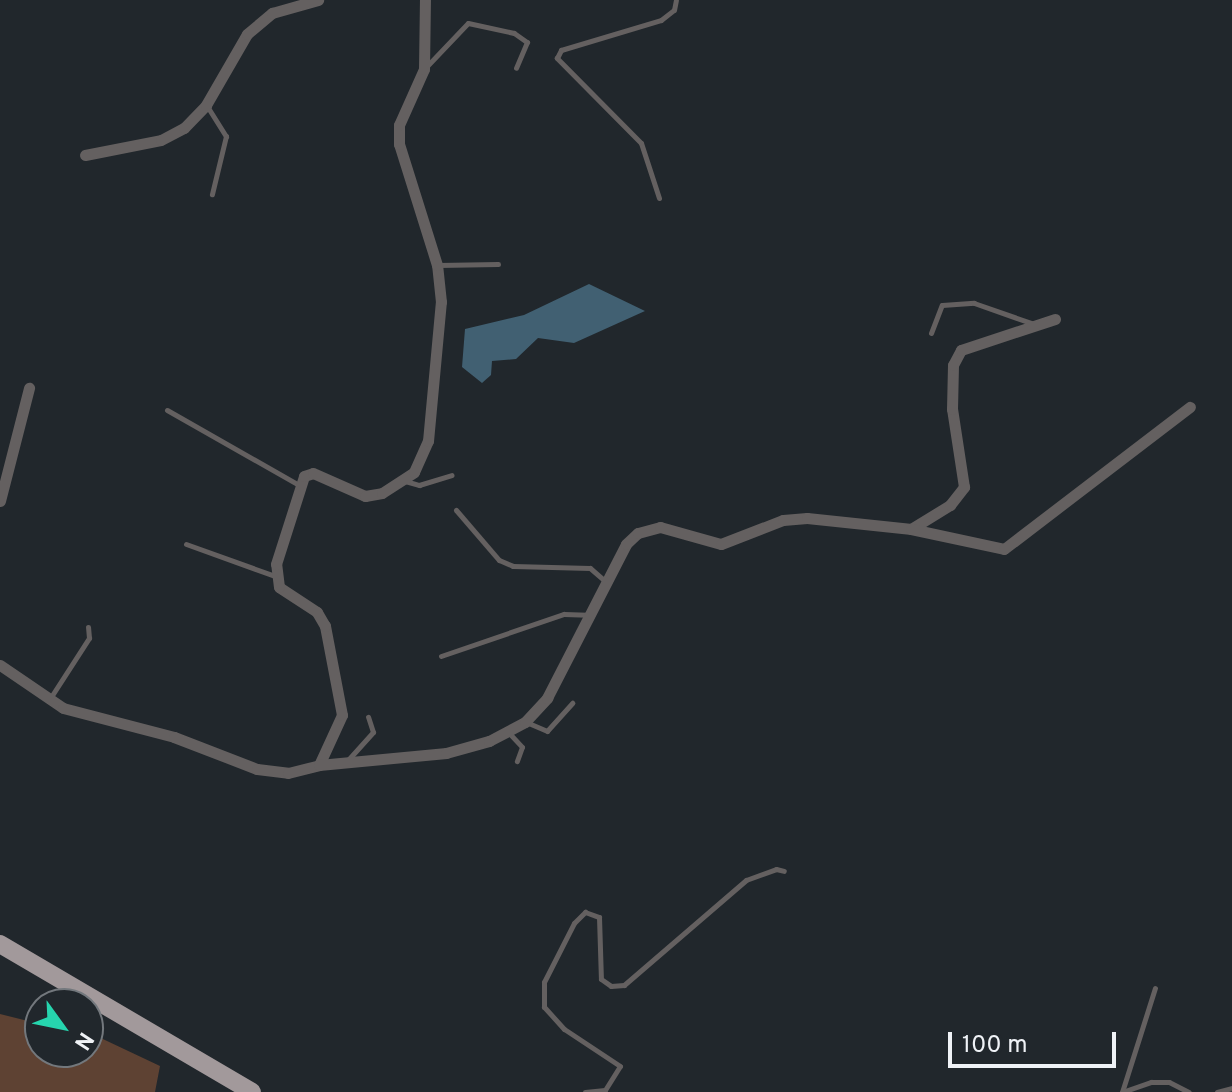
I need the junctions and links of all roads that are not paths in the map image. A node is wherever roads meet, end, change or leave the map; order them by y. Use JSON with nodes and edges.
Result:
{"nodes":[{"id":1,"x":318,"y":0,"type":"edge"},
{"id":2,"x":425,"y":0,"type":"edge"},
{"id":3,"x":676,"y":0,"type":"edge"},
{"id":4,"x":516,"y":68,"type":"dead end"},
{"id":5,"x":424,"y":69,"type":"junction"},
{"id":6,"x":206,"y":105,"type":"junction"},
{"id":7,"x":85,"y":155,"type":"dead end"},
{"id":8,"x":212,"y":194,"type":"dead end"},
{"id":9,"x":659,"y":198,"type":"dead end"},
{"id":10,"x":498,"y":264,"type":"dead end"},
{"id":11,"x":437,"y":265,"type":"junction"},
{"id":12,"x":1055,"y":319,"type":"dead end"},
{"id":13,"x":1035,"y":324,"type":"junction"},
{"id":14,"x":931,"y":333,"type":"dead end"},
{"id":15,"x":29,"y":388,"type":"dead end"},
{"id":16,"x":1190,"y":407,"type":"dead end"},
{"id":17,"x":167,"y":410,"type":"dead end"},
{"id":18,"x":451,"y":475,"type":"dead end"},
{"id":19,"x":405,"y":481,"type":"junction"},
{"id":20,"x":2,"y":483,"type":"edge"},
{"id":21,"x":299,"y":485,"type":"junction"},
{"id":22,"x":0,"y":501,"type":"edge"},
{"id":23,"x":456,"y":510,"type":"dead end"},
{"id":24,"x":911,"y":529,"type":"junction"},
{"id":25,"x":186,"y":544,"type":"dead end"},
{"id":26,"x":277,"y":577,"type":"junction"},
{"id":27,"x":606,"y":582,"type":"junction"},
{"id":28,"x":587,"y":615,"type":"junction"},
{"id":29,"x":88,"y":627,"type":"dead end"},
{"id":30,"x":441,"y":656,"type":"dead end"},
{"id":31,"x":0,"y":665,"type":"edge"},
{"id":32,"x":49,"y":701,"type":"junction"},
{"id":33,"x":572,"y":703,"type":"dead end"},
{"id":34,"x":368,"y":717,"type":"dead end"},
{"id":35,"x":525,"y":722,"type":"junction"},
{"id":36,"x":508,"y":732,"type":"junction"},
{"id":37,"x":517,"y":761,"type":"dead end"},
{"id":38,"x":346,"y":762,"type":"junction"},
{"id":39,"x":319,"y":765,"type":"junction"},
{"id":40,"x":784,"y":871,"type":"dead end"},
{"id":41,"x":0,"y":944,"type":"edge"},
{"id":42,"x":1155,"y":988,"type":"dead end"},
{"id":43,"x":1232,"y":1088,"type":"edge"},
{"id":44,"x":252,"y":1092,"type":"edge"},
{"id":45,"x":585,"y":1092,"type":"edge"},
{"id":46,"x":1122,"y":1092,"type":"edge"},
{"id":47,"x":1189,"y":1092,"type":"edge"},
{"id":48,"x":1217,"y":1092,"type":"edge"}],
"edges":[{"from":1,"to":6,"type":"street"},
{"from":2,"to":5,"type":"street"},
{"from":3,"to":9,"type":"lane"},
{"from":4,"to":5,"type":"lane"},
{"from":5,"to":11,"type":"street"},
{"from":6,"to":7,"type":"street"},
{"from":6,"to":8,"type":"lane"},
{"from":10,"to":11,"type":"lane"},
{"from":11,"to":19,"type":"street"},
{"from":12,"to":13,"type":"street"},
{"from":13,"to":14,"type":"lane"},
{"from":13,"to":24,"type":"street"},
{"from":15,"to":20,"type":"street"},
{"from":16,"to":24,"type":"street"},
{"from":17,"to":21,"type":"lane"},
{"from":18,"to":19,"type":"lane"},
{"from":19,"to":21,"type":"street"},
{"from":20,"to":22,"type":"street"},
{"from":21,"to":26,"type":"street"},
{"from":23,"to":27,"type":"lane"},
{"from":24,"to":27,"type":"street"},
{"from":25,"to":26,"type":"lane"},
{"from":26,"to":39,"type":"street"},
{"from":27,"to":28,"type":"street"},
{"from":28,"to":30,"type":"lane"},
{"from":28,"to":35,"type":"street"},
{"from":29,"to":32,"type":"lane"},
{"from":31,"to":32,"type":"street"},
{"from":32,"to":39,"type":"street"},
{"from":33,"to":35,"type":"lane"},
{"from":34,"to":38,"type":"lane"},
{"from":35,"to":36,"type":"street"},
{"from":36,"to":37,"type":"lane"},
{"from":36,"to":38,"type":"street"},
{"from":38,"to":39,"type":"street"},
{"from":40,"to":45,"type":"lane"},
{"from":41,"to":44,"type":"main road"},
{"from":42,"to":46,"type":"lane"},
{"from":43,"to":48,"type":"lane"},
{"from":46,"to":47,"type":"lane"}]}
